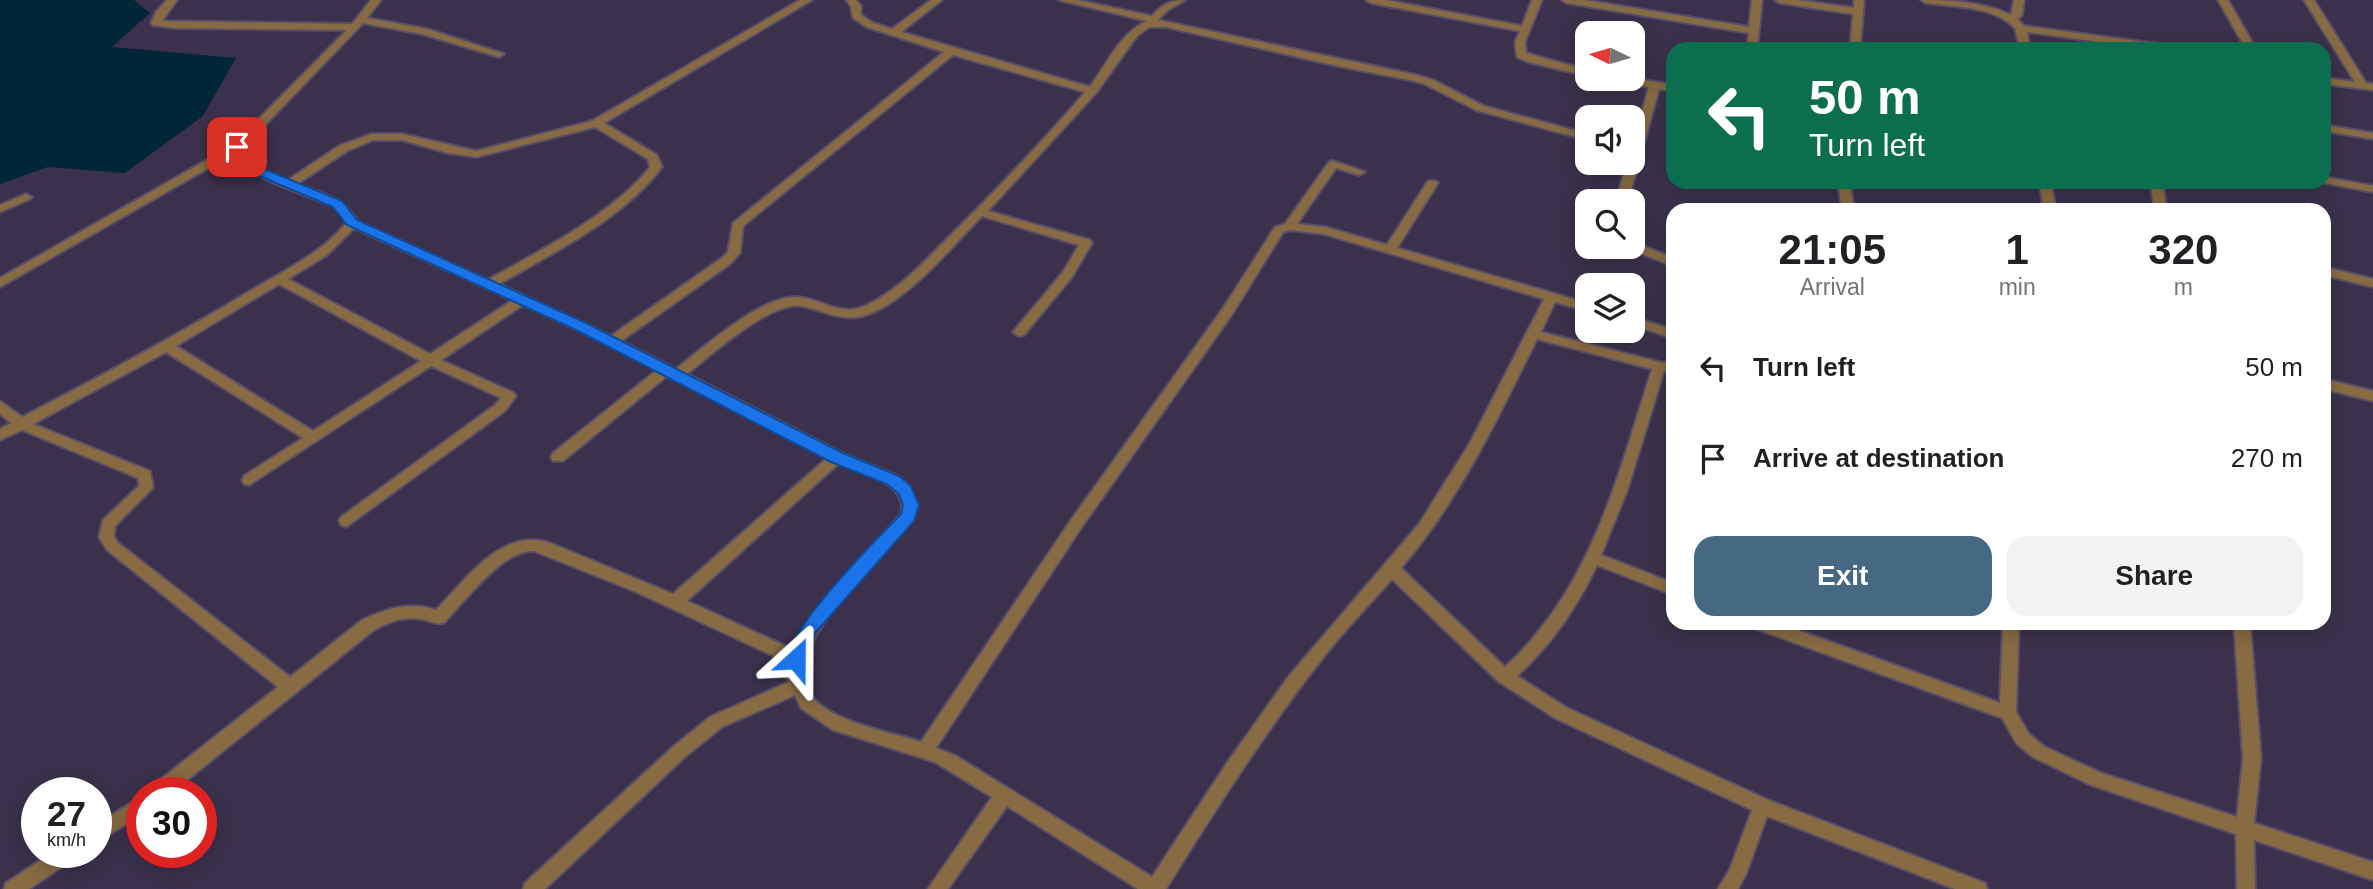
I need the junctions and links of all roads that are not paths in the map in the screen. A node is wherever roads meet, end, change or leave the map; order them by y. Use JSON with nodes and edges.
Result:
{"nodes":[{"id":1,"x":172,"y":0,"type":"edge"},
{"id":2,"x":376,"y":0,"type":"edge"},
{"id":3,"x":807,"y":0,"type":"edge"},
{"id":4,"x":851,"y":0,"type":"edge"},
{"id":5,"x":937,"y":0,"type":"edge"},
{"id":6,"x":1064,"y":0,"type":"edge"},
{"id":7,"x":1180,"y":0,"type":"edge"},
{"id":8,"x":1371,"y":0,"type":"edge"},
{"id":9,"x":1537,"y":0,"type":"edge"},
{"id":10,"x":1567,"y":0,"type":"edge"},
{"id":11,"x":1638,"y":0,"type":"edge"},
{"id":12,"x":1757,"y":0,"type":"edge"},
{"id":13,"x":1780,"y":0,"type":"edge"},
{"id":14,"x":1859,"y":0,"type":"edge"},
{"id":15,"x":1926,"y":0,"type":"edge"},
{"id":16,"x":2019,"y":0,"type":"edge"},
{"id":17,"x":2223,"y":0,"type":"edge"},
{"id":18,"x":2309,"y":0,"type":"edge"},
{"id":19,"x":1944,"y":1,"type":"edge"},
{"id":20,"x":1635,"y":11,"type":"junction"},
{"id":21,"x":1858,"y":12,"type":"junction"},
{"id":22,"x":2012,"y":19,"type":"junction"},
{"id":23,"x":1152,"y":21,"type":"junction"},
{"id":24,"x":358,"y":23,"type":"junction"},
{"id":25,"x":2020,"y":28,"type":"junction"},
{"id":26,"x":1525,"y":29,"type":"junction"},
{"id":27,"x":1753,"y":31,"type":"junction"},
{"id":28,"x":894,"y":32,"type":"junction"},
{"id":29,"x":1752,"y":42,"type":"edge"},
{"id":30,"x":1856,"y":42,"type":"edge"},
{"id":31,"x":2023,"y":42,"type":"edge"},
{"id":32,"x":2123,"y":42,"type":"edge"},
{"id":33,"x":2247,"y":42,"type":"edge"},
{"id":34,"x":951,"y":51,"type":"junction"},
{"id":35,"x":499,"y":54,"type":"dead end"},
{"id":36,"x":1575,"y":70,"type":"edge"},
{"id":37,"x":2331,"y":82,"type":"edge"},
{"id":38,"x":1645,"y":83,"type":"edge"},
{"id":39,"x":1655,"y":85,"type":"junction"},
{"id":40,"x":2368,"y":86,"type":"edge"},
{"id":41,"x":1666,"y":87,"type":"edge"},
{"id":42,"x":1092,"y":91,"type":"junction"},
{"id":43,"x":1645,"y":116,"type":"edge"},
{"id":44,"x":596,"y":123,"type":"junction"},
{"id":45,"x":2331,"y":129,"type":"edge"},
{"id":46,"x":1575,"y":134,"type":"edge"},
{"id":47,"x":2373,"y":136,"type":"edge"},
{"id":48,"x":237,"y":147,"type":"junction"},
{"id":49,"x":1359,"y":172,"type":"dead end"},
{"id":50,"x":2331,"y":181,"type":"edge"},
{"id":51,"x":291,"y":183,"type":"junction"},
{"id":52,"x":1432,"y":183,"type":"dead end"},
{"id":53,"x":2373,"y":189,"type":"edge"},
{"id":54,"x":26,"y":197,"type":"dead end"},
{"id":55,"x":0,"y":209,"type":"edge"},
{"id":56,"x":980,"y":212,"type":"junction"},
{"id":57,"x":352,"y":223,"type":"junction"},
{"id":58,"x":1289,"y":226,"type":"junction"},
{"id":59,"x":1390,"y":250,"type":"junction"},
{"id":60,"x":1645,"y":251,"type":"edge"},
{"id":61,"x":1666,"y":259,"type":"edge"},
{"id":62,"x":2331,"y":273,"type":"edge"},
{"id":63,"x":279,"y":279,"type":"junction"},
{"id":64,"x":0,"y":283,"type":"edge"},
{"id":65,"x":2373,"y":283,"type":"edge"},
{"id":66,"x":488,"y":285,"type":"junction"},
{"id":67,"x":1552,"y":296,"type":"junction"},
{"id":68,"x":522,"y":300,"type":"junction"},
{"id":69,"x":1575,"y":303,"type":"edge"},
{"id":70,"x":1645,"y":325,"type":"edge"},
{"id":71,"x":1019,"y":332,"type":"dead end"},
{"id":72,"x":1666,"y":332,"type":"edge"},
{"id":73,"x":1533,"y":334,"type":"junction"},
{"id":74,"x":611,"y":342,"type":"junction"},
{"id":75,"x":166,"y":346,"type":"junction"},
{"id":76,"x":432,"y":361,"type":"junction"},
{"id":77,"x":1666,"y":367,"type":"edge"},
{"id":78,"x":672,"y":373,"type":"junction"},
{"id":79,"x":2331,"y":386,"type":"edge"},
{"id":80,"x":2373,"y":396,"type":"edge"},
{"id":81,"x":0,"y":406,"type":"edge"},
{"id":82,"x":21,"y":424,"type":"junction"},
{"id":83,"x":0,"y":435,"type":"edge"},
{"id":84,"x":314,"y":438,"type":"junction"},
{"id":85,"x":558,"y":457,"type":"dead end"},
{"id":86,"x":837,"y":457,"type":"junction"},
{"id":87,"x":249,"y":480,"type":"dead end"},
{"id":88,"x":346,"y":522,"type":"dead end"},
{"id":89,"x":1591,"y":557,"type":"junction"},
{"id":90,"x":1391,"y":568,"type":"junction"},
{"id":91,"x":1666,"y":586,"type":"edge"},
{"id":92,"x":676,"y":601,"type":"junction"},
{"id":93,"x":1784,"y":630,"type":"edge"},
{"id":94,"x":2011,"y":630,"type":"edge"},
{"id":95,"x":2243,"y":630,"type":"edge"},
{"id":96,"x":796,"y":659,"type":"junction"},
{"id":97,"x":1505,"y":677,"type":"junction"},
{"id":98,"x":290,"y":687,"type":"junction"},
{"id":99,"x":795,"y":687,"type":"junction"},
{"id":100,"x":2008,"y":713,"type":"junction"},
{"id":101,"x":925,"y":750,"type":"junction"},
{"id":102,"x":177,"y":777,"type":"edge"},
{"id":103,"x":1004,"y":795,"type":"junction"},
{"id":104,"x":1762,"y":806,"type":"junction"},
{"id":105,"x":2245,"y":828,"type":"junction"},
{"id":106,"x":45,"y":868,"type":"edge"},
{"id":107,"x":2373,"y":872,"type":"edge"},
{"id":108,"x":13,"y":889,"type":"edge"},
{"id":109,"x":533,"y":889,"type":"edge"},
{"id":110,"x":937,"y":889,"type":"edge"},
{"id":111,"x":1155,"y":889,"type":"edge"},
{"id":112,"x":1727,"y":889,"type":"edge"},
{"id":113,"x":1978,"y":889,"type":"edge"},
{"id":114,"x":2246,"y":889,"type":"edge"}],
"edges":[{"from":1,"to":24,"type":"street"},
{"from":2,"to":24,"type":"street"},
{"from":3,"to":44,"type":"street"},
{"from":4,"to":28,"type":"street"},
{"from":5,"to":28,"type":"street"},
{"from":6,"to":23,"type":"street"},
{"from":7,"to":23,"type":"street"},
{"from":8,"to":26,"type":"street"},
{"from":9,"to":26,"type":"street"},
{"from":10,"to":20,"type":"street"},
{"from":11,"to":20,"type":"street"},
{"from":12,"to":27,"type":"street"},
{"from":13,"to":21,"type":"street"},
{"from":14,"to":21,"type":"street"},
{"from":15,"to":19,"type":"street"},
{"from":16,"to":22,"type":"street"},
{"from":17,"to":33,"type":"street"},
{"from":18,"to":40,"type":"street"},
{"from":19,"to":22,"type":"street"},
{"from":20,"to":27,"type":"street"},
{"from":21,"to":30,"type":"street"},
{"from":22,"to":25,"type":"street"},
{"from":23,"to":42,"type":"street"},
{"from":23,"to":46,"type":"street"},
{"from":24,"to":35,"type":"street"},
{"from":24,"to":48,"type":"street"},
{"from":25,"to":31,"type":"street"},
{"from":25,"to":32,"type":"street"},
{"from":26,"to":36,"type":"street"},
{"from":27,"to":29,"type":"street"},
{"from":28,"to":34,"type":"street"},
{"from":34,"to":42,"type":"street"},
{"from":34,"to":74,"type":"street"},
{"from":37,"to":40,"type":"street"},
{"from":38,"to":39,"type":"street"},
{"from":39,"to":41,"type":"street"},
{"from":39,"to":43,"type":"street"},
{"from":42,"to":56,"type":"street"},
{"from":44,"to":51,"type":"street"},
{"from":44,"to":66,"type":"street"},
{"from":45,"to":47,"type":"street"},
{"from":48,"to":51,"type":"street"},
{"from":48,"to":64,"type":"street"},
{"from":49,"to":58,"type":"street"},
{"from":50,"to":53,"type":"street"},
{"from":51,"to":57,"type":"street"},
{"from":52,"to":59,"type":"street"},
{"from":54,"to":55,"type":"street"},
{"from":56,"to":71,"type":"street"},
{"from":56,"to":78,"type":"street"},
{"from":57,"to":63,"type":"street"},
{"from":57,"to":66,"type":"street"},
{"from":58,"to":59,"type":"street"},
{"from":58,"to":101,"type":"street"},
{"from":59,"to":67,"type":"street"},
{"from":60,"to":61,"type":"street"},
{"from":62,"to":65,"type":"street"},
{"from":63,"to":75,"type":"street"},
{"from":63,"to":76,"type":"street"},
{"from":66,"to":68,"type":"street"},
{"from":67,"to":69,"type":"street"},
{"from":67,"to":73,"type":"street"},
{"from":68,"to":74,"type":"street"},
{"from":68,"to":76,"type":"street"},
{"from":70,"to":72,"type":"street"},
{"from":73,"to":77,"type":"street"},
{"from":73,"to":90,"type":"street"},
{"from":74,"to":78,"type":"street"},
{"from":75,"to":82,"type":"street"},
{"from":75,"to":84,"type":"street"},
{"from":76,"to":84,"type":"street"},
{"from":76,"to":88,"type":"street"},
{"from":77,"to":89,"type":"street"},
{"from":78,"to":85,"type":"street"},
{"from":78,"to":86,"type":"street"},
{"from":79,"to":80,"type":"street"},
{"from":81,"to":82,"type":"street"},
{"from":82,"to":83,"type":"street"},
{"from":82,"to":98,"type":"street"},
{"from":84,"to":87,"type":"street"},
{"from":86,"to":92,"type":"street"},
{"from":86,"to":96,"type":"street"},
{"from":89,"to":91,"type":"street"},
{"from":89,"to":97,"type":"street"},
{"from":90,"to":97,"type":"street"},
{"from":90,"to":111,"type":"street"},
{"from":92,"to":96,"type":"street"},
{"from":92,"to":98,"type":"street"},
{"from":93,"to":100,"type":"street"},
{"from":94,"to":100,"type":"street"},
{"from":95,"to":105,"type":"street"},
{"from":96,"to":99,"type":"street"},
{"from":97,"to":104,"type":"street"},
{"from":98,"to":102,"type":"street"},
{"from":99,"to":101,"type":"street"},
{"from":99,"to":109,"type":"street"},
{"from":100,"to":105,"type":"street"},
{"from":101,"to":103,"type":"street"},
{"from":103,"to":110,"type":"street"},
{"from":103,"to":111,"type":"street"},
{"from":104,"to":112,"type":"street"},
{"from":104,"to":113,"type":"street"},
{"from":105,"to":107,"type":"street"},
{"from":105,"to":114,"type":"street"},
{"from":106,"to":108,"type":"street"}]}
